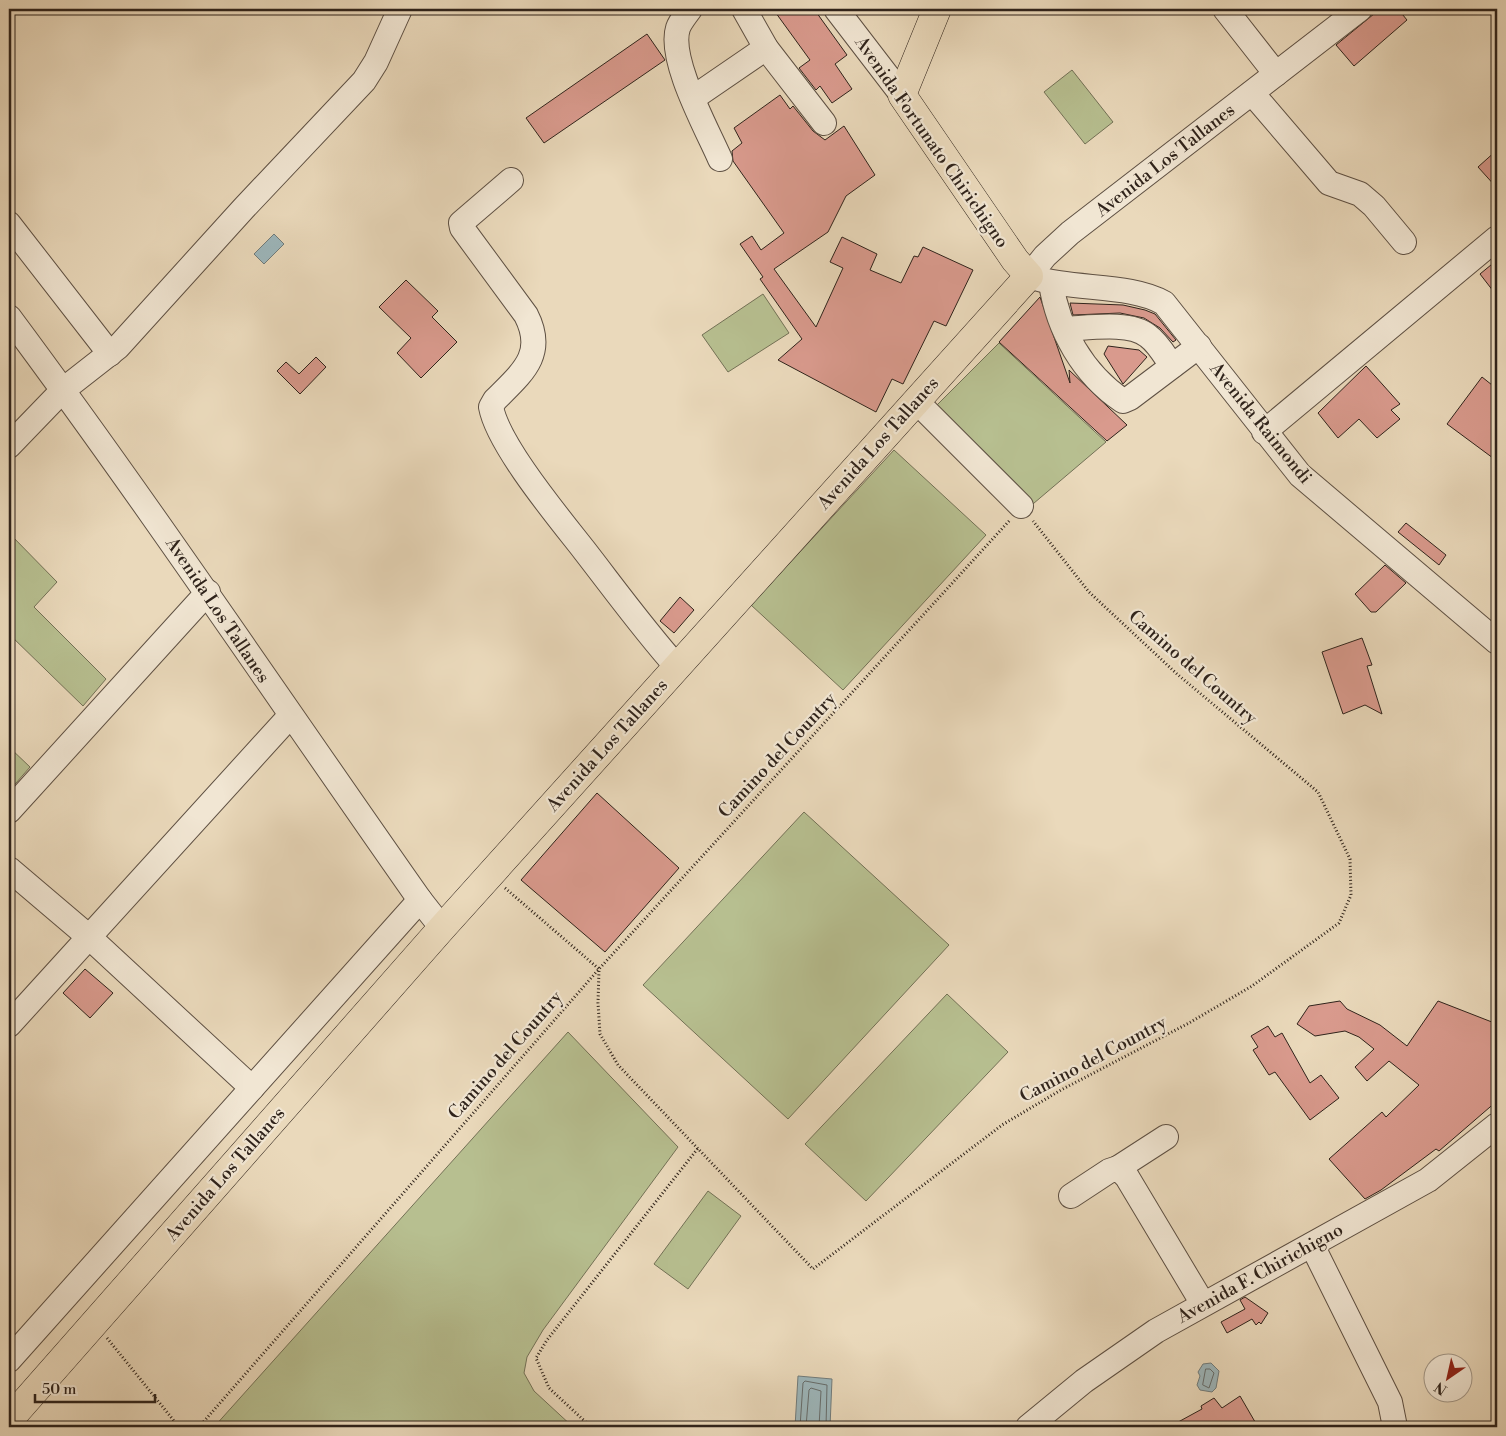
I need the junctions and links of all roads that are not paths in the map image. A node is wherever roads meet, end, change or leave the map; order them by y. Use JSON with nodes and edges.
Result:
{"nodes":[{"id":1,"x":400,"y":9,"type":"edge"},
{"id":2,"x":690,"y":9,"type":"edge"},
{"id":3,"x":744,"y":9,"type":"edge"},
{"id":4,"x":836,"y":9,"type":"edge"},
{"id":5,"x":937,"y":9,"type":"edge"},
{"id":6,"x":1226,"y":9,"type":"edge"},
{"id":7,"x":1360,"y":9,"type":"edge"},
{"id":8,"x":766,"y":48,"type":"junction"},
{"id":9,"x":1276,"y":74,"type":"junction"},
{"id":10,"x":1252,"y":93,"type":"junction"},
{"id":11,"x":902,"y":95,"type":"junction"},
{"id":12,"x":693,"y":98,"type":"junction"},
{"id":13,"x":824,"y":123,"type":"dead end"},
{"id":14,"x":720,"y":159,"type":"dead end"},
{"id":15,"x":511,"y":180,"type":"dead end"},
{"id":16,"x":9,"y":224,"type":"edge"},
{"id":17,"x":1497,"y":238,"type":"edge"},
{"id":18,"x":1404,"y":242,"type":"dead end"},
{"id":19,"x":1040,"y":279,"type":"junction"},
{"id":20,"x":9,"y":317,"type":"edge"},
{"id":21,"x":1064,"y":329,"type":"junction"},
{"id":22,"x":1199,"y":346,"type":"junction"},
{"id":23,"x":110,"y":354,"type":"junction"},
{"id":24,"x":1172,"y":366,"type":"junction"},
{"id":25,"x":63,"y":390,"type":"junction"},
{"id":26,"x":916,"y":401,"type":"junction"},
{"id":27,"x":1264,"y":432,"type":"junction"},
{"id":28,"x":9,"y":446,"type":"edge"},
{"id":29,"x":1021,"y":506,"type":"road end"},
{"id":30,"x":208,"y":592,"type":"junction"},
{"id":31,"x":1497,"y":642,"type":"edge"},
{"id":32,"x":677,"y":667,"type":"junction"},
{"id":33,"x":290,"y":716,"type":"junction"},
{"id":34,"x":9,"y":811,"type":"edge"},
{"id":35,"x":9,"y":870,"type":"edge"},
{"id":36,"x":420,"y":900,"type":"junction"},
{"id":37,"x":442,"y":928,"type":"junction"},
{"id":38,"x":89,"y":937,"type":"junction"},
{"id":39,"x":9,"y":1025,"type":"edge"},
{"id":40,"x":252,"y":1088,"type":"junction"},
{"id":41,"x":1497,"y":1124,"type":"edge"},
{"id":42,"x":1166,"y":1137,"type":"dead end"},
{"id":43,"x":1118,"y":1168,"type":"junction"},
{"id":44,"x":1071,"y":1196,"type":"dead end"},
{"id":45,"x":1312,"y":1244,"type":"junction"},
{"id":46,"x":1203,"y":1304,"type":"junction"},
{"id":47,"x":9,"y":1360,"type":"edge"},
{"id":48,"x":9,"y":1420,"type":"edge"},
{"id":49,"x":1028,"y":1427,"type":"edge"},
{"id":50,"x":1395,"y":1427,"type":"edge"}],
"edges":[{"from":1,"to":23,"type":"street"},
{"from":2,"to":12,"type":"street"},
{"from":3,"to":8,"type":"street"},
{"from":4,"to":11,"type":"street","name":"Avenida Fortunato Chirichigno"},
{"from":5,"to":11,"type":"main road"},
{"from":6,"to":9,"type":"street"},
{"from":7,"to":9,"type":"street","name":"Avenida Los Tallanes"},
{"from":8,"to":12,"type":"street"},
{"from":8,"to":13,"type":"street"},
{"from":9,"to":10,"type":"street","name":"Avenida Los Tallanes"},
{"from":10,"to":18,"type":"street"},
{"from":10,"to":19,"type":"street","name":"Avenida Los Tallanes"},
{"from":11,"to":19,"type":"main road","name":"Avenida Fortunato Chirichigno"},
{"from":12,"to":14,"type":"street"},
{"from":15,"to":32,"type":"street"},
{"from":16,"to":23,"type":"street"},
{"from":17,"to":27,"type":"street"},
{"from":19,"to":21,"type":"street"},
{"from":19,"to":22,"type":"street","name":"Avenida Raimondi"},
{"from":19,"to":26,"type":"main road","name":"Avenida Los Tallanes"},
{"from":20,"to":25,"type":"street","name":"Avenida Los Tallanes"},
{"from":21,"to":24,"type":"street"},
{"from":21,"to":24,"type":"street"},
{"from":22,"to":24,"type":"street"},
{"from":22,"to":27,"type":"street","name":"Avenida Raimondi"},
{"from":23,"to":25,"type":"street"},
{"from":25,"to":28,"type":"street"},
{"from":25,"to":30,"type":"street","name":"Avenida Los Tallanes"},
{"from":26,"to":29,"type":"street"},
{"from":26,"to":32,"type":"main road","name":"Avenida Los Tallanes"},
{"from":27,"to":31,"type":"street","name":"Avenida Raimondi"},
{"from":30,"to":33,"type":"street","name":"Avenida Los Tallanes"},
{"from":30,"to":34,"type":"street"},
{"from":32,"to":37,"type":"main road","name":"Avenida Los Tallanes"},
{"from":33,"to":36,"type":"street","name":"Avenida Los Tallanes"},
{"from":33,"to":38,"type":"street"},
{"from":35,"to":38,"type":"street"},
{"from":36,"to":37,"type":"street","name":"Avenida Los Tallanes"},
{"from":36,"to":40,"type":"street"},
{"from":37,"to":48,"type":"main road","name":"Avenida Los Tallanes"},
{"from":38,"to":39,"type":"street"},
{"from":38,"to":40,"type":"street"},
{"from":40,"to":47,"type":"street"},
{"from":41,"to":45,"type":"street","name":"Avenida F. Chirichigno"},
{"from":42,"to":43,"type":"street"},
{"from":43,"to":44,"type":"street"},
{"from":43,"to":46,"type":"street"},
{"from":45,"to":46,"type":"street","name":"Avenida F. Chirichigno"},
{"from":45,"to":50,"type":"street"},
{"from":46,"to":49,"type":"street","name":"Avenida F. Chirichigno"}]}
